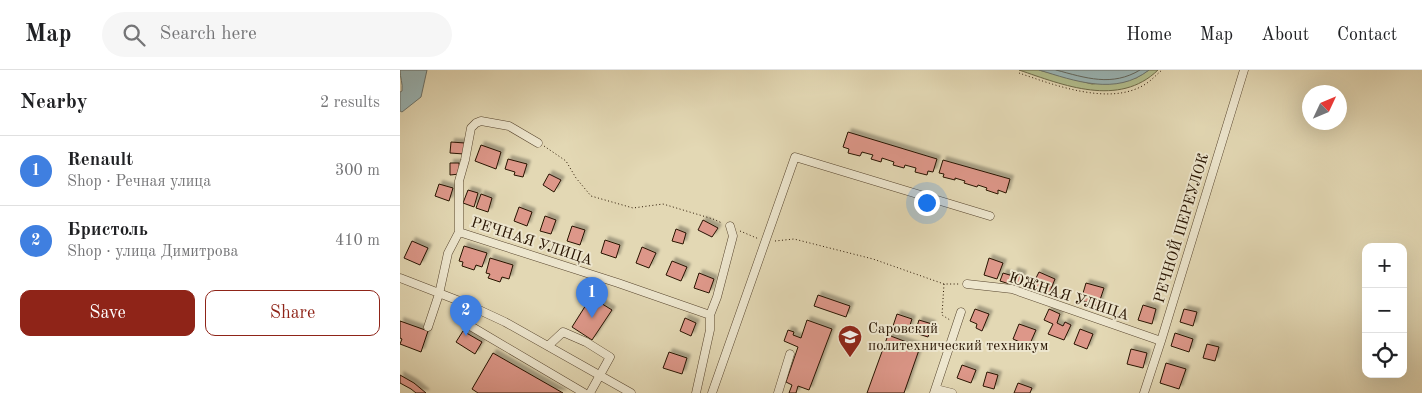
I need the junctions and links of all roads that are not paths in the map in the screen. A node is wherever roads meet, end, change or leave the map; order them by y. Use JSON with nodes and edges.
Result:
{"nodes":[{"id":1,"x":1244,"y":70,"type":"edge"},
{"id":2,"x":538,"y":142,"type":"road end"},
{"id":3,"x":990,"y":216,"type":"dead end"},
{"id":4,"x":730,"y":226,"type":"road end"},
{"id":5,"x":459,"y":232,"type":"junction"},
{"id":6,"x":400,"y":278,"type":"edge"},
{"id":7,"x":967,"y":284,"type":"road end"},
{"id":8,"x":439,"y":294,"type":"junction"},
{"id":9,"x":961,"y":312,"type":"dead end"},
{"id":10,"x":710,"y":315,"type":"junction"},
{"id":11,"x":467,"y":324,"type":"dead end"},
{"id":12,"x":428,"y":327,"type":"dead end"},
{"id":13,"x":1161,"y":341,"type":"junction"},
{"id":14,"x":548,"y":346,"type":"junction"},
{"id":15,"x":790,"y":354,"type":"dead end"},
{"id":16,"x":600,"y":375,"type":"junction"},
{"id":17,"x":935,"y":391,"type":"edge"},
{"id":18,"x":584,"y":393,"type":"edge"},
{"id":19,"x":590,"y":393,"type":"edge"},
{"id":20,"x":631,"y":393,"type":"edge"},
{"id":21,"x":696,"y":393,"type":"edge"},
{"id":22,"x":712,"y":393,"type":"edge"},
{"id":23,"x":778,"y":393,"type":"edge"},
{"id":24,"x":952,"y":393,"type":"edge"},
{"id":25,"x":1144,"y":393,"type":"edge"}],
"edges":[{"from":1,"to":13,"type":"street","name":"РЕЧНОЙ ПЕРЕУЛОК"},
{"from":2,"to":5,"type":"street"},
{"from":3,"to":22,"type":"street"},
{"from":4,"to":10,"type":"street"},
{"from":5,"to":8,"type":"street"},
{"from":5,"to":10,"type":"street","name":"РЕЧНАЯ УЛИЦА"},
{"from":6,"to":8,"type":"street"},
{"from":7,"to":13,"type":"street","name":"ЮЖНАЯ УЛИЦА"},
{"from":8,"to":12,"type":"street"},
{"from":8,"to":14,"type":"street"},
{"from":9,"to":17,"type":"street"},
{"from":10,"to":21,"type":"street"},
{"from":11,"to":18,"type":"street"},
{"from":13,"to":25,"type":"street","name":"РЕЧНОЙ ПЕРЕУЛОК"},
{"from":14,"to":16,"type":"street"},
{"from":14,"to":16,"type":"street"},
{"from":15,"to":23,"type":"street"},
{"from":16,"to":19,"type":"street"},
{"from":16,"to":20,"type":"street"},
{"from":17,"to":24,"type":"street"}]}
